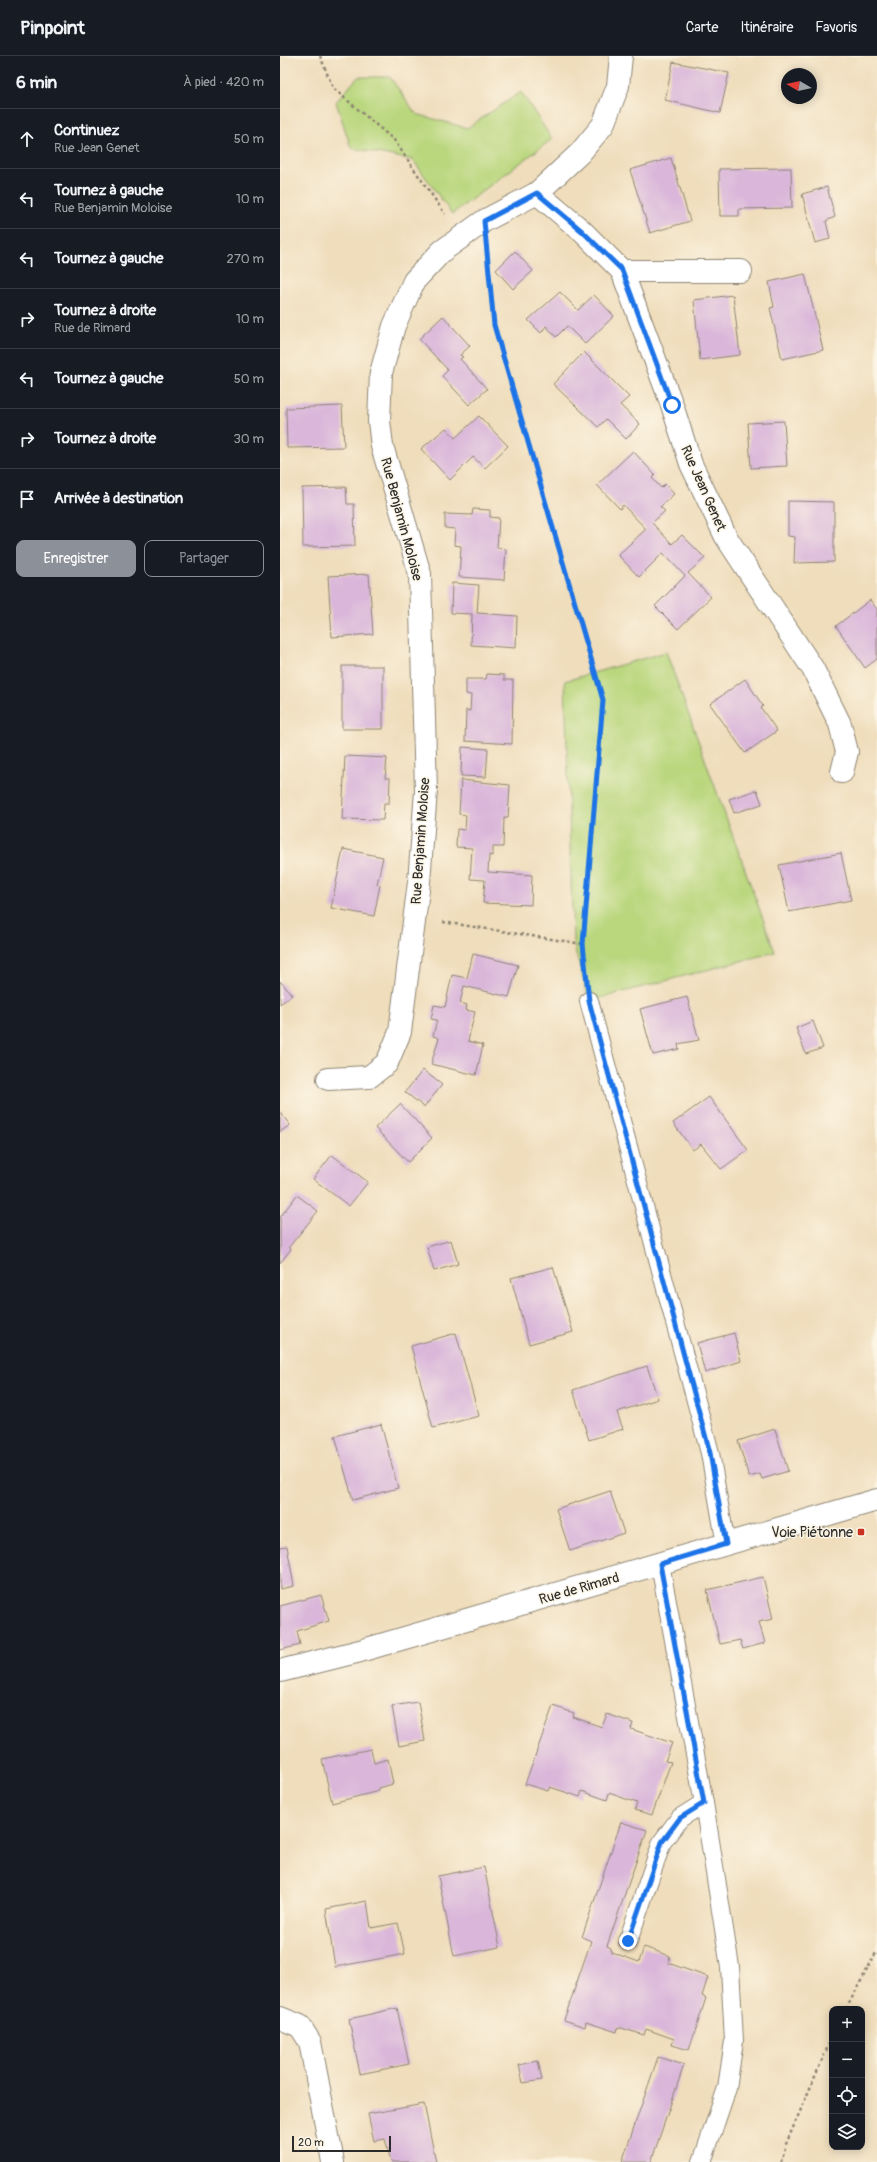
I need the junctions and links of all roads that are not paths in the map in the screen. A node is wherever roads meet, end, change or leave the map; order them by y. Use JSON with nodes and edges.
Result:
{"nodes":[{"id":1,"x":621,"y":56,"type":"edge"},
{"id":2,"x":537,"y":193,"type":"junction"},
{"id":3,"x":622,"y":270,"type":"junction"},
{"id":4,"x":741,"y":271,"type":"dead end"},
{"id":5,"x":842,"y":772,"type":"dead end"},
{"id":6,"x":589,"y":1001,"type":"road end"},
{"id":7,"x":328,"y":1078,"type":"dead end"},
{"id":8,"x":877,"y":1500,"type":"edge"},
{"id":9,"x":726,"y":1544,"type":"junction"},
{"id":10,"x":660,"y":1564,"type":"junction"},
{"id":11,"x":280,"y":1671,"type":"edge"},
{"id":12,"x":704,"y":1803,"type":"junction"},
{"id":13,"x":628,"y":1941,"type":"dead end"},
{"id":14,"x":280,"y":2018,"type":"edge"},
{"id":15,"x":333,"y":2162,"type":"edge"},
{"id":16,"x":702,"y":2162,"type":"edge"}],
"edges":[{"from":1,"to":2,"type":"street","name":"Rue Benjamin Moloise"},
{"from":2,"to":3,"type":"street","name":"Rue Jean Genet"},
{"from":2,"to":7,"type":"street","name":"Rue Benjamin Moloise"},
{"from":3,"to":4,"type":"street"},
{"from":3,"to":5,"type":"street","name":"Rue Jean Genet"},
{"from":6,"to":9,"type":"lane"},
{"from":8,"to":9,"type":"street","name":"Rue de Rimard"},
{"from":9,"to":10,"type":"street","name":"Rue de Rimard"},
{"from":10,"to":11,"type":"street","name":"Rue de Rimard"},
{"from":10,"to":12,"type":"lane"},
{"from":12,"to":13,"type":"lane"},
{"from":12,"to":16,"type":"lane"},
{"from":14,"to":15,"type":"street"}]}
